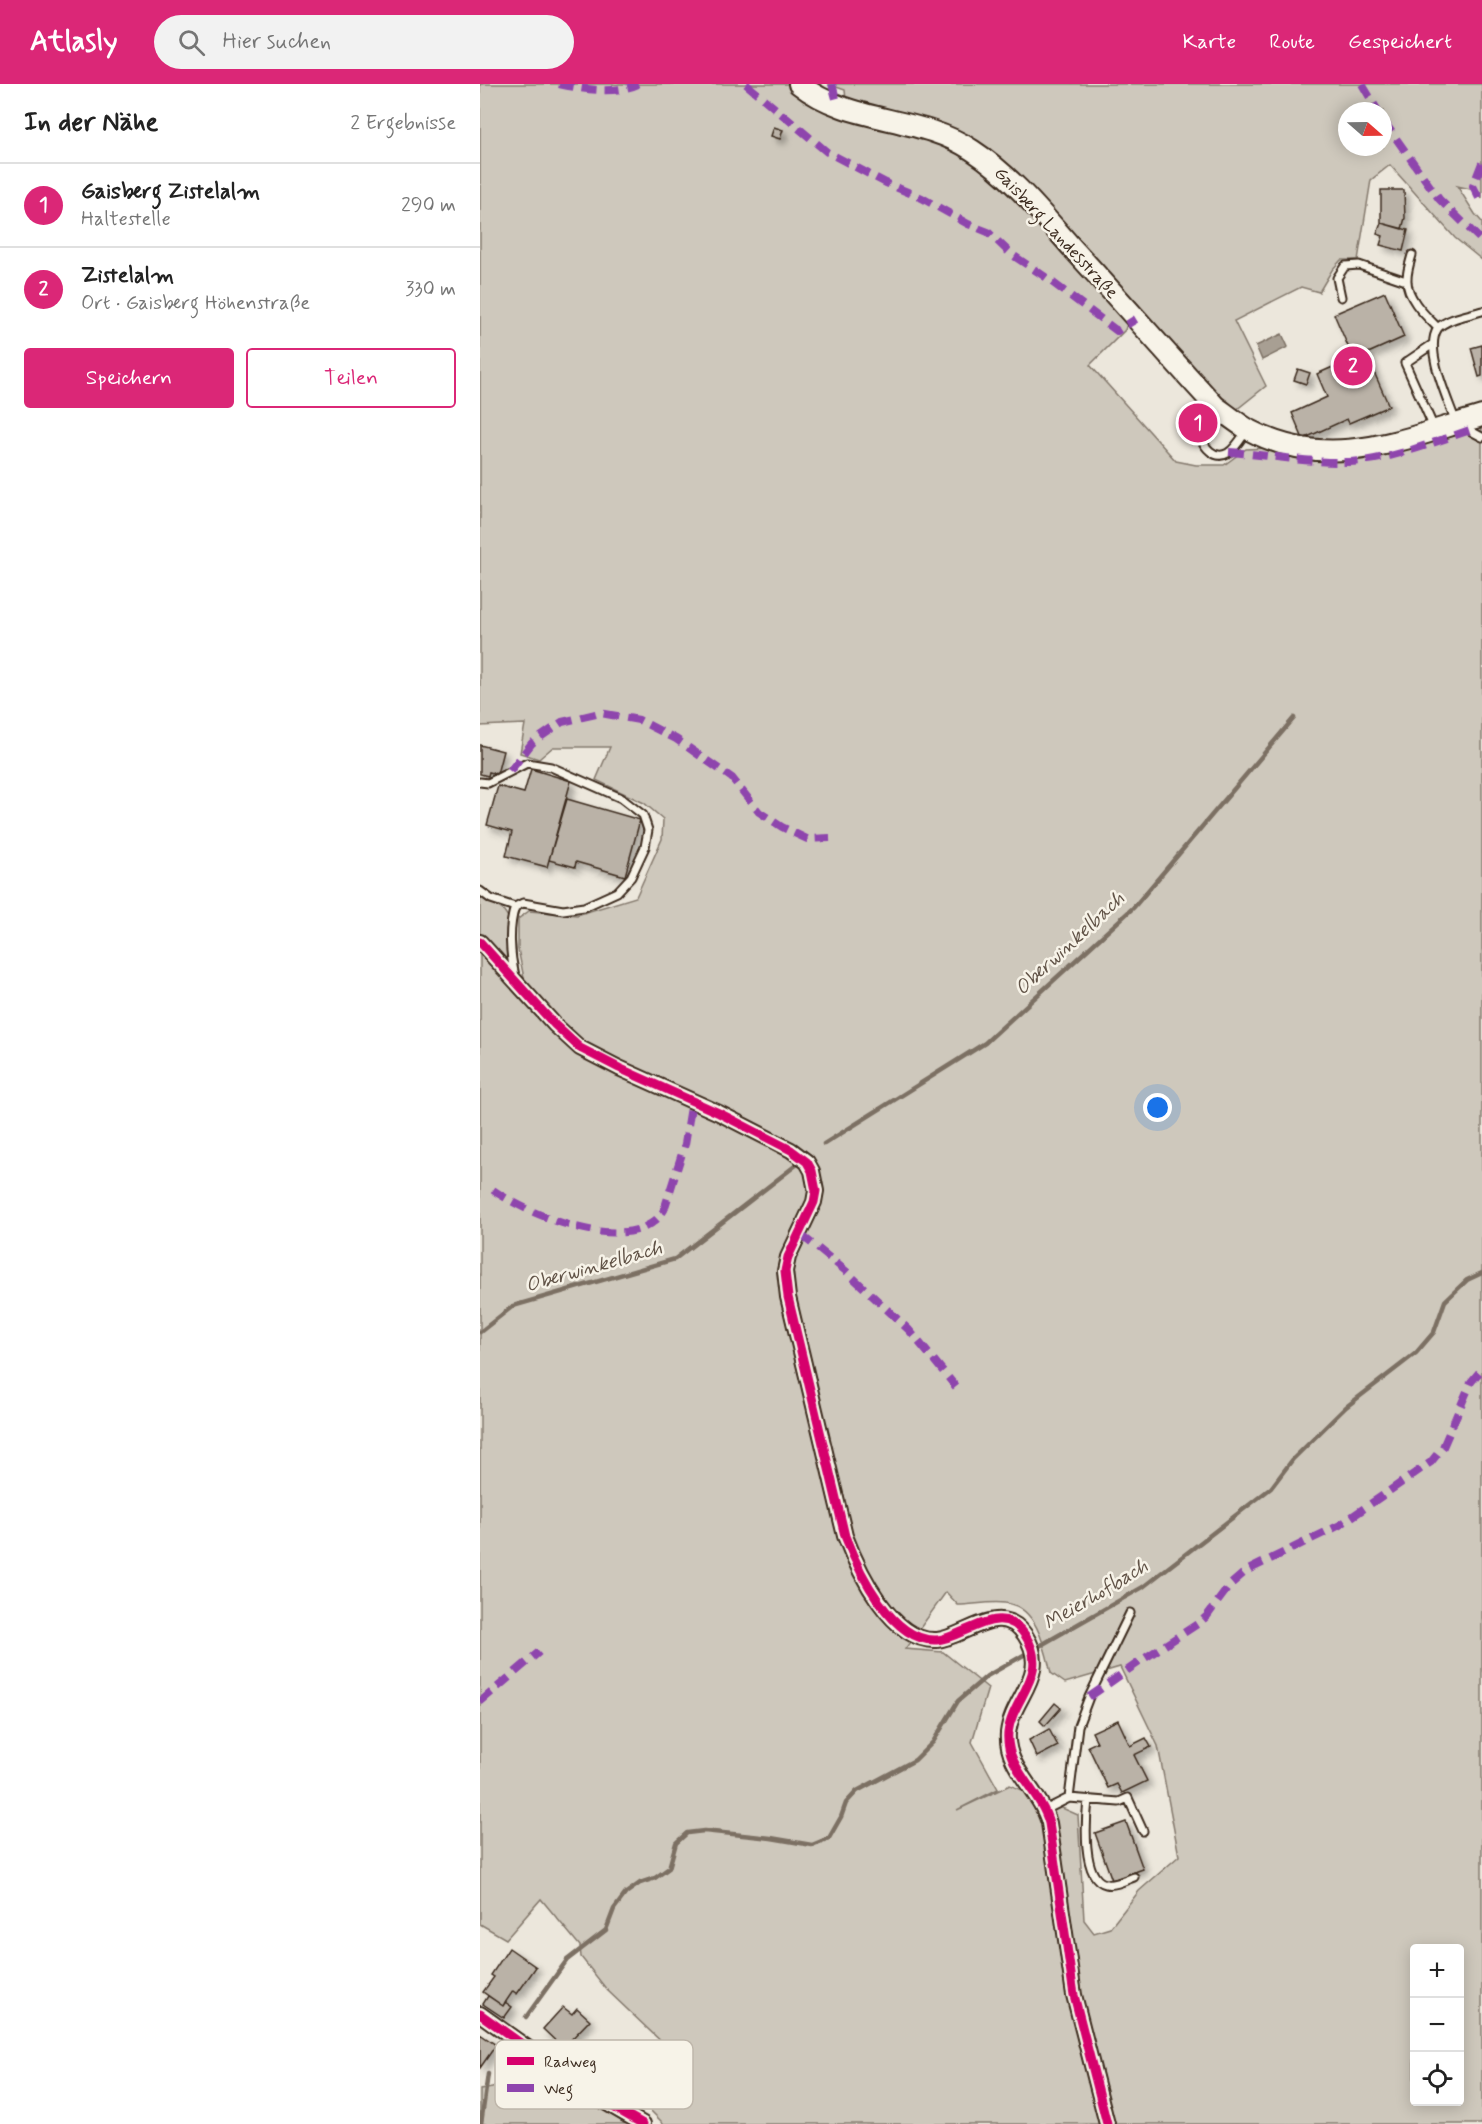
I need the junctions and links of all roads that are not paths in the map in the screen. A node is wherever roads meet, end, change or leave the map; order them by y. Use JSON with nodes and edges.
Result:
{"nodes":[{"id":1,"x":799,"y":84,"type":"edge"},
{"id":2,"x":1412,"y":255,"type":"dead end"},
{"id":3,"x":1406,"y":281,"type":"junction"},
{"id":4,"x":1341,"y":297,"type":"dead end"},
{"id":5,"x":1482,"y":311,"type":"edge"},
{"id":6,"x":1438,"y":328,"type":"junction"},
{"id":7,"x":1433,"y":344,"type":"junction"},
{"id":8,"x":1215,"y":406,"type":"junction"},
{"id":9,"x":1482,"y":416,"type":"edge"},
{"id":10,"x":1456,"y":423,"type":"junction"},
{"id":11,"x":1248,"y":429,"type":"junction"},
{"id":12,"x":1435,"y":430,"type":"junction"},
{"id":13,"x":1482,"y":437,"type":"edge"},
{"id":14,"x":480,"y":782,"type":"edge"},
{"id":15,"x":480,"y":891,"type":"edge"},
{"id":16,"x":515,"y":907,"type":"junction"},
{"id":17,"x":480,"y":942,"type":"edge"},
{"id":18,"x":518,"y":986,"type":"junction"},
{"id":19,"x":1130,"y":1613,"type":"dead end"},
{"id":20,"x":1069,"y":1798,"type":"junction"},
{"id":21,"x":1088,"y":1800,"type":"junction"},
{"id":22,"x":1045,"y":1810,"type":"junction"},
{"id":23,"x":1143,"y":1831,"type":"dead end"},
{"id":24,"x":1134,"y":1878,"type":"dead end"},
{"id":25,"x":480,"y":2014,"type":"edge"},
{"id":26,"x":516,"y":2040,"type":"edge"},
{"id":27,"x":617,"y":2109,"type":"edge"},
{"id":28,"x":643,"y":2124,"type":"edge"},
{"id":29,"x":1107,"y":2124,"type":"edge"}],
"edges":[{"from":1,"to":8,"type":"main road","name":"Gaisberg Landesstraße"},
{"from":2,"to":3,"type":"lane"},
{"from":3,"to":4,"type":"lane"},
{"from":3,"to":6,"type":"lane"},
{"from":5,"to":6,"type":"lane"},
{"from":6,"to":7,"type":"lane"},
{"from":7,"to":10,"type":"lane"},
{"from":7,"to":12,"type":"lane"},
{"from":8,"to":11,"type":"main road","name":"Gaisberg Landesstraße"},
{"from":8,"to":11,"type":"lane"},
{"from":9,"to":10,"type":"main road"},
{"from":10,"to":12,"type":"main road","name":"Gaisberg Landesstraße"},
{"from":10,"to":13,"type":"lane"},
{"from":11,"to":12,"type":"main road","name":"Gaisberg Landesstraße"},
{"from":14,"to":16,"type":"lane"},
{"from":15,"to":16,"type":"lane"},
{"from":16,"to":18,"type":"lane"},
{"from":17,"to":18,"type":"street"},
{"from":18,"to":22,"type":"street"},
{"from":19,"to":20,"type":"lane"},
{"from":20,"to":21,"type":"lane"},
{"from":20,"to":22,"type":"lane"},
{"from":21,"to":23,"type":"lane"},
{"from":21,"to":24,"type":"lane"},
{"from":22,"to":29,"type":"street"},
{"from":25,"to":26,"type":"street"},
{"from":27,"to":28,"type":"street"}]}
